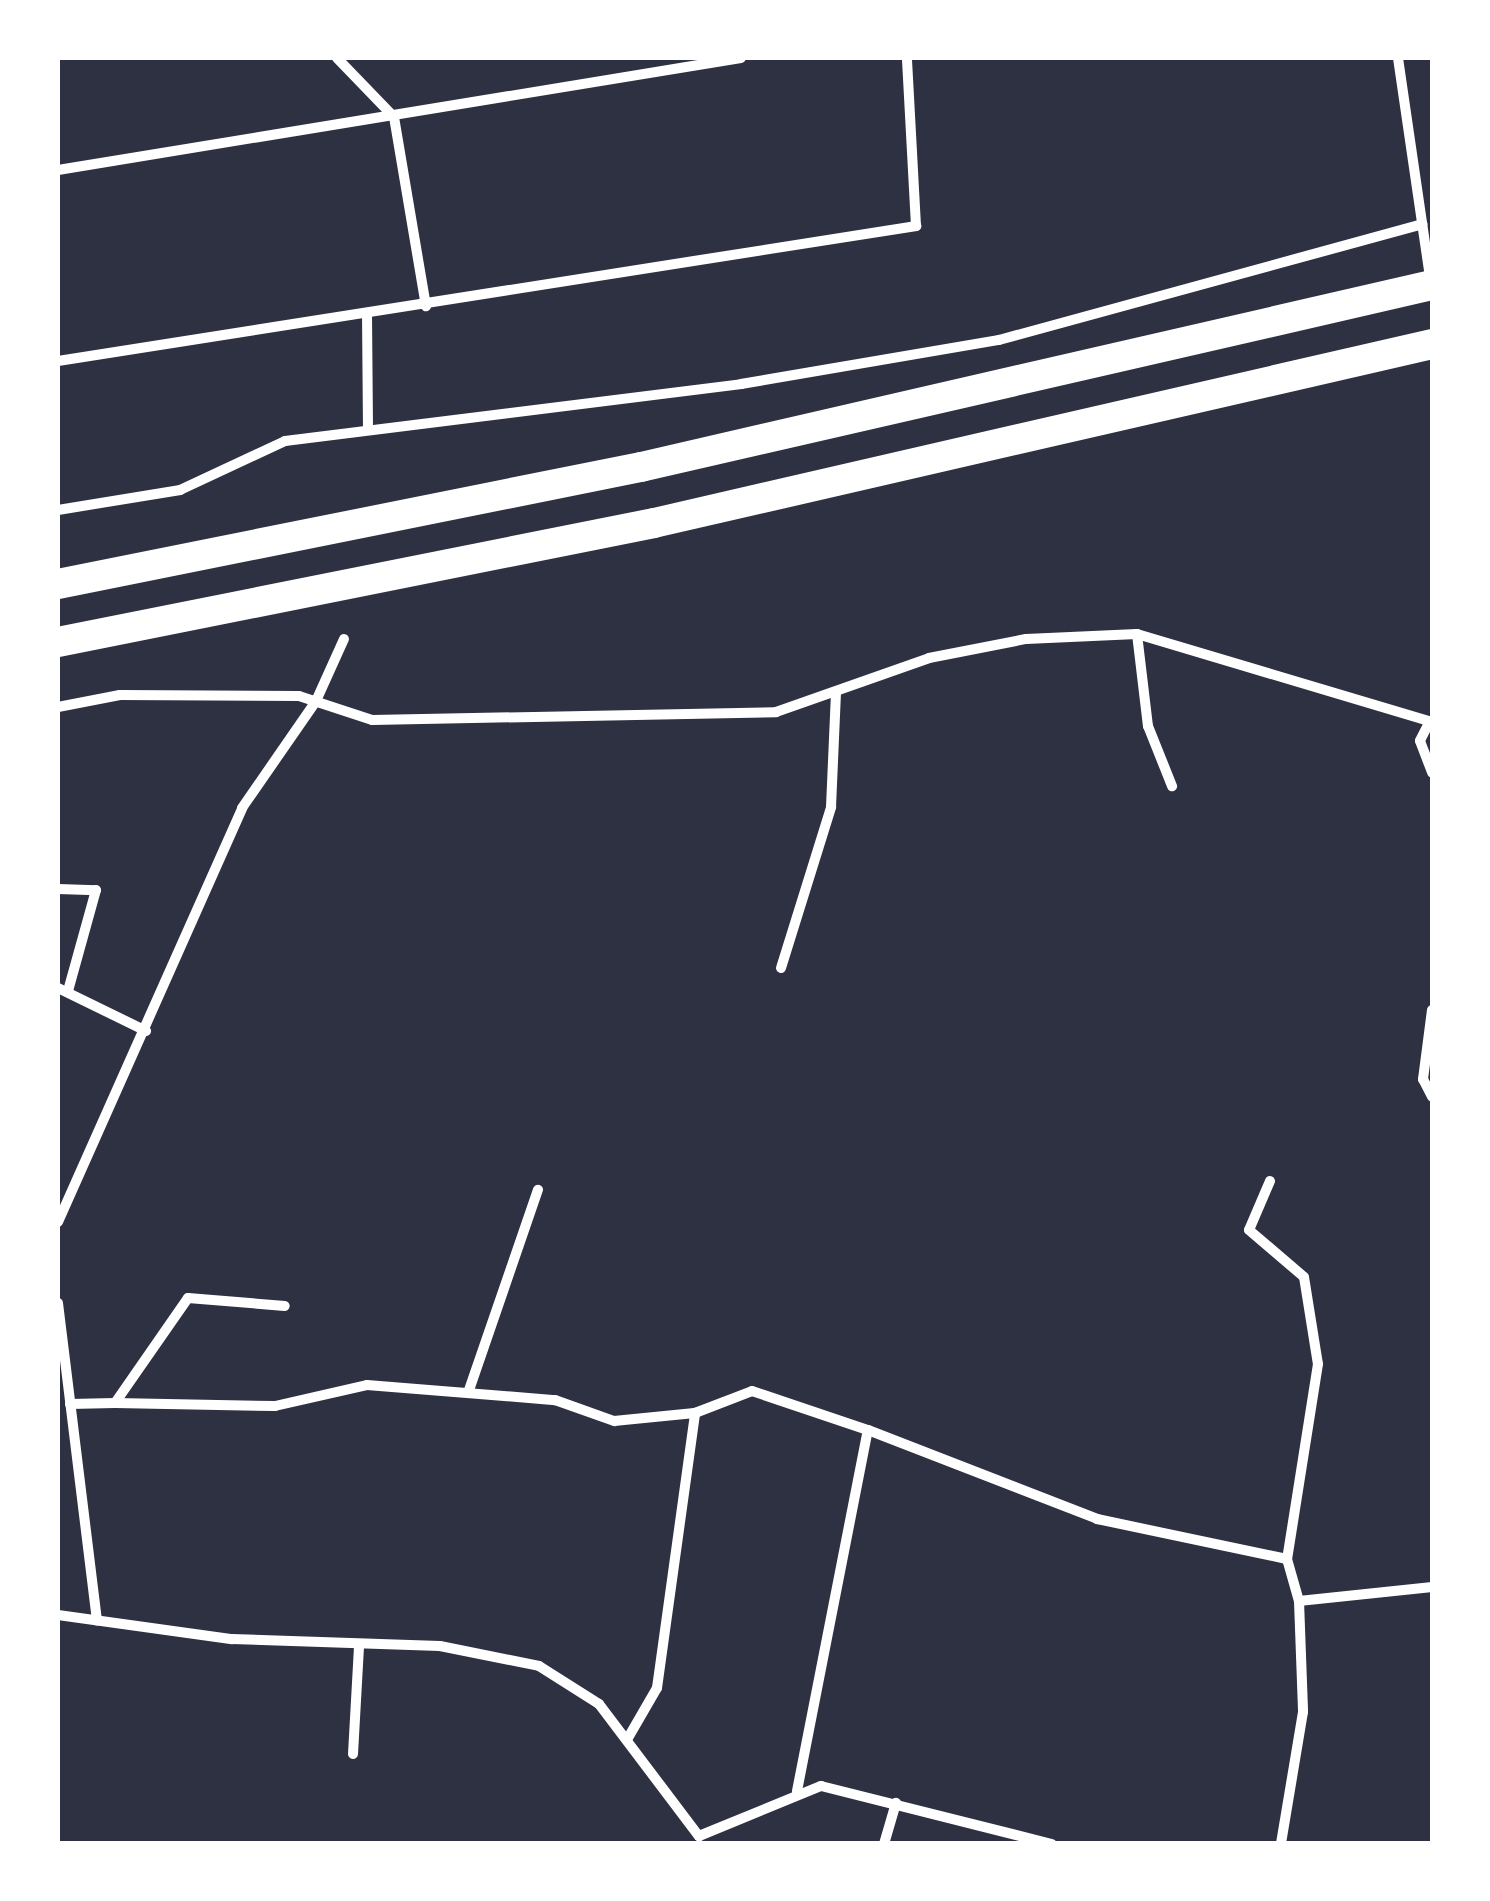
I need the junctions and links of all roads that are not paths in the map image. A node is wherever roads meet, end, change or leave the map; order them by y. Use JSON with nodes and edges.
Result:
{"nodes":[{"id":1,"x":338,"y":58,"type":"edge"},
{"id":2,"x":740,"y":58,"type":"edge"},
{"id":3,"x":906,"y":58,"type":"edge"},
{"id":4,"x":1398,"y":58,"type":"edge"},
{"id":5,"x":394,"y":116,"type":"junction"},
{"id":6,"x":58,"y":170,"type":"edge"},
{"id":7,"x":1422,"y":224,"type":"junction"},
{"id":8,"x":1432,"y":287,"type":"edge"},
{"id":9,"x":426,"y":306,"type":"junction"},
{"id":10,"x":367,"y":314,"type":"junction"},
{"id":11,"x":1432,"y":344,"type":"edge"},
{"id":12,"x":58,"y":361,"type":"edge"},
{"id":13,"x":368,"y":430,"type":"junction"},
{"id":14,"x":58,"y":510,"type":"edge"},
{"id":15,"x":58,"y":584,"type":"edge"},
{"id":16,"x":1137,"y":634,"type":"junction"},
{"id":17,"x":344,"y":638,"type":"dead end"},
{"id":18,"x":58,"y":642,"type":"edge"},
{"id":19,"x":836,"y":693,"type":"junction"},
{"id":20,"x":316,"y":702,"type":"junction"},
{"id":21,"x":58,"y":707,"type":"edge"},
{"id":22,"x":1431,"y":721,"type":"edge"},
{"id":23,"x":1432,"y":773,"type":"edge"},
{"id":24,"x":1172,"y":786,"type":"dead end"},
{"id":25,"x":58,"y":890,"type":"edge"},
{"id":26,"x":781,"y":968,"type":"dead end"},
{"id":27,"x":63,"y":989,"type":"edge"},
{"id":28,"x":1432,"y":1010,"type":"edge"},
{"id":29,"x":146,"y":1030,"type":"junction"},
{"id":30,"x":1432,"y":1097,"type":"edge"},
{"id":31,"x":1270,"y":1181,"type":"dead end"},
{"id":32,"x":538,"y":1190,"type":"dead end"},
{"id":33,"x":58,"y":1222,"type":"edge"},
{"id":34,"x":58,"y":1303,"type":"edge"},
{"id":35,"x":285,"y":1306,"type":"dead end"},
{"id":36,"x":468,"y":1393,"type":"junction"},
{"id":37,"x":115,"y":1402,"type":"junction"},
{"id":38,"x":70,"y":1404,"type":"junction"},
{"id":39,"x":695,"y":1413,"type":"junction"},
{"id":40,"x":868,"y":1430,"type":"junction"},
{"id":41,"x":1287,"y":1559,"type":"junction"},
{"id":42,"x":1432,"y":1586,"type":"edge"},
{"id":43,"x":1300,"y":1600,"type":"junction"},
{"id":44,"x":58,"y":1615,"type":"edge"},
{"id":45,"x":97,"y":1621,"type":"junction"},
{"id":46,"x":359,"y":1646,"type":"junction"},
{"id":47,"x":628,"y":1738,"type":"junction"},
{"id":48,"x":353,"y":1754,"type":"dead end"},
{"id":49,"x":797,"y":1791,"type":"junction"},
{"id":50,"x":896,"y":1803,"type":"junction"},
{"id":51,"x":694,"y":1840,"type":"edge"},
{"id":52,"x":884,"y":1844,"type":"edge"},
{"id":53,"x":1052,"y":1844,"type":"edge"},
{"id":54,"x":1281,"y":1844,"type":"edge"}],
"edges":[{"from":1,"to":5,"type":"street"},
{"from":2,"to":5,"type":"street"},
{"from":3,"to":9,"type":"street"},
{"from":4,"to":7,"type":"street"},
{"from":5,"to":6,"type":"street"},
{"from":5,"to":9,"type":"street"},
{"from":7,"to":8,"type":"street"},
{"from":7,"to":13,"type":"street"},
{"from":8,"to":15,"type":"highway"},
{"from":9,"to":10,"type":"street"},
{"from":10,"to":12,"type":"street"},
{"from":10,"to":13,"type":"street"},
{"from":11,"to":18,"type":"highway"},
{"from":13,"to":14,"type":"street"},
{"from":16,"to":19,"type":"street"},
{"from":16,"to":22,"type":"street"},
{"from":16,"to":24,"type":"street"},
{"from":17,"to":20,"type":"street"},
{"from":19,"to":20,"type":"street"},
{"from":19,"to":26,"type":"street"},
{"from":20,"to":21,"type":"street"},
{"from":20,"to":29,"type":"street"},
{"from":22,"to":23,"type":"street"},
{"from":25,"to":27,"type":"street"},
{"from":27,"to":29,"type":"street"},
{"from":28,"to":30,"type":"street"},
{"from":29,"to":33,"type":"street"},
{"from":31,"to":41,"type":"street"},
{"from":32,"to":36,"type":"street"},
{"from":34,"to":38,"type":"street"},
{"from":35,"to":37,"type":"street"},
{"from":36,"to":37,"type":"street"},
{"from":36,"to":39,"type":"street"},
{"from":37,"to":38,"type":"street"},
{"from":38,"to":45,"type":"street"},
{"from":39,"to":40,"type":"street"},
{"from":39,"to":47,"type":"street"},
{"from":40,"to":41,"type":"street"},
{"from":40,"to":49,"type":"street"},
{"from":41,"to":43,"type":"street"},
{"from":42,"to":43,"type":"street"},
{"from":43,"to":54,"type":"street"},
{"from":44,"to":45,"type":"street"},
{"from":45,"to":46,"type":"street"},
{"from":46,"to":47,"type":"street"},
{"from":46,"to":48,"type":"street"},
{"from":47,"to":51,"type":"street"},
{"from":49,"to":50,"type":"street"},
{"from":49,"to":51,"type":"street"},
{"from":50,"to":52,"type":"street"},
{"from":50,"to":53,"type":"street"}]}
